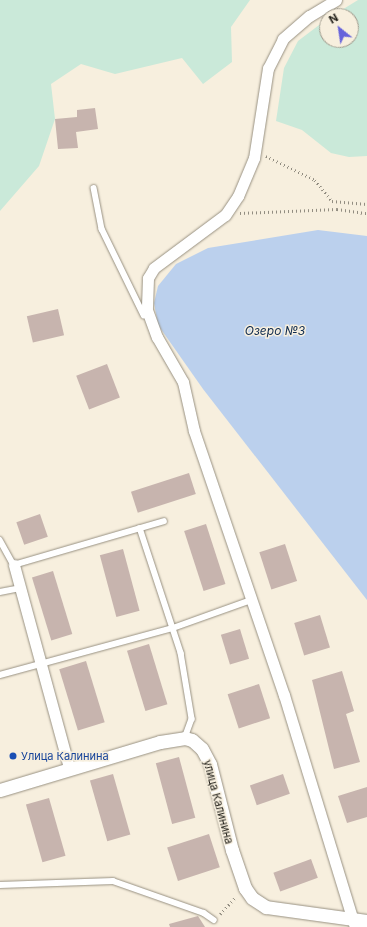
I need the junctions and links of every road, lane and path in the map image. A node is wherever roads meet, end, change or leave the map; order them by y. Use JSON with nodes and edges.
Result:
{"nodes":[{"id":1,"x":336,"y":0,"type":"edge"},
{"id":2,"x":254,"y":158,"type":"junction"},
{"id":3,"x":94,"y":188,"type":"dead end"},
{"id":4,"x":367,"y":204,"type":"edge"},
{"id":5,"x":367,"y":213,"type":"edge"},
{"id":6,"x":225,"y":215,"type":"junction"},
{"id":7,"x":152,"y":326,"type":"junction"},
{"id":8,"x":164,"y":521,"type":"dead end"},
{"id":9,"x":140,"y":528,"type":"junction"},
{"id":10,"x":0,"y":540,"type":"edge"},
{"id":11,"x":14,"y":565,"type":"junction"},
{"id":12,"x":20,"y":588,"type":"junction"},
{"id":13,"x":0,"y":592,"type":"edge"},
{"id":14,"x":251,"y":600,"type":"junction"},
{"id":15,"x":173,"y":628,"type":"junction"},
{"id":16,"x":40,"y":664,"type":"junction"},
{"id":17,"x":0,"y":675,"type":"edge"},
{"id":18,"x":185,"y":738,"type":"junction"},
{"id":19,"x":69,"y":768,"type":"junction"},
{"id":20,"x":0,"y":790,"type":"edge"},
{"id":21,"x":0,"y":884,"type":"edge"},
{"id":22,"x":245,"y":888,"type":"junction"},
{"id":23,"x":214,"y":920,"type":"joint"},
{"id":24,"x":367,"y":921,"type":"edge"},
{"id":25,"x":354,"y":923,"type":"edge"}],
"edges":[{"from":1,"to":2,"type":"street"},
{"from":2,"to":4,"type":"path"},
{"from":2,"to":6,"type":"street"},
{"from":3,"to":7,"type":"lane"},
{"from":5,"to":6,"type":"path"},
{"from":6,"to":7,"type":"street"},
{"from":7,"to":14,"type":"street"},
{"from":8,"to":9,"type":"lane"},
{"from":9,"to":11,"type":"lane"},
{"from":9,"to":15,"type":"lane"},
{"from":10,"to":11,"type":"lane"},
{"from":11,"to":12,"type":"street"},
{"from":12,"to":13,"type":"lane"},
{"from":12,"to":16,"type":"street"},
{"from":14,"to":15,"type":"lane"},
{"from":14,"to":25,"type":"street"},
{"from":15,"to":16,"type":"lane"},
{"from":15,"to":18,"type":"lane"},
{"from":16,"to":17,"type":"lane"},
{"from":16,"to":19,"type":"street"},
{"from":18,"to":19,"type":"street"},
{"from":18,"to":22,"type":"street","name":"улица Калинина"},
{"from":19,"to":20,"type":"street"},
{"from":21,"to":23,"type":"lane"},
{"from":22,"to":23,"type":"path"},
{"from":22,"to":25,"type":"street"},
{"from":24,"to":25,"type":"street"}]}
